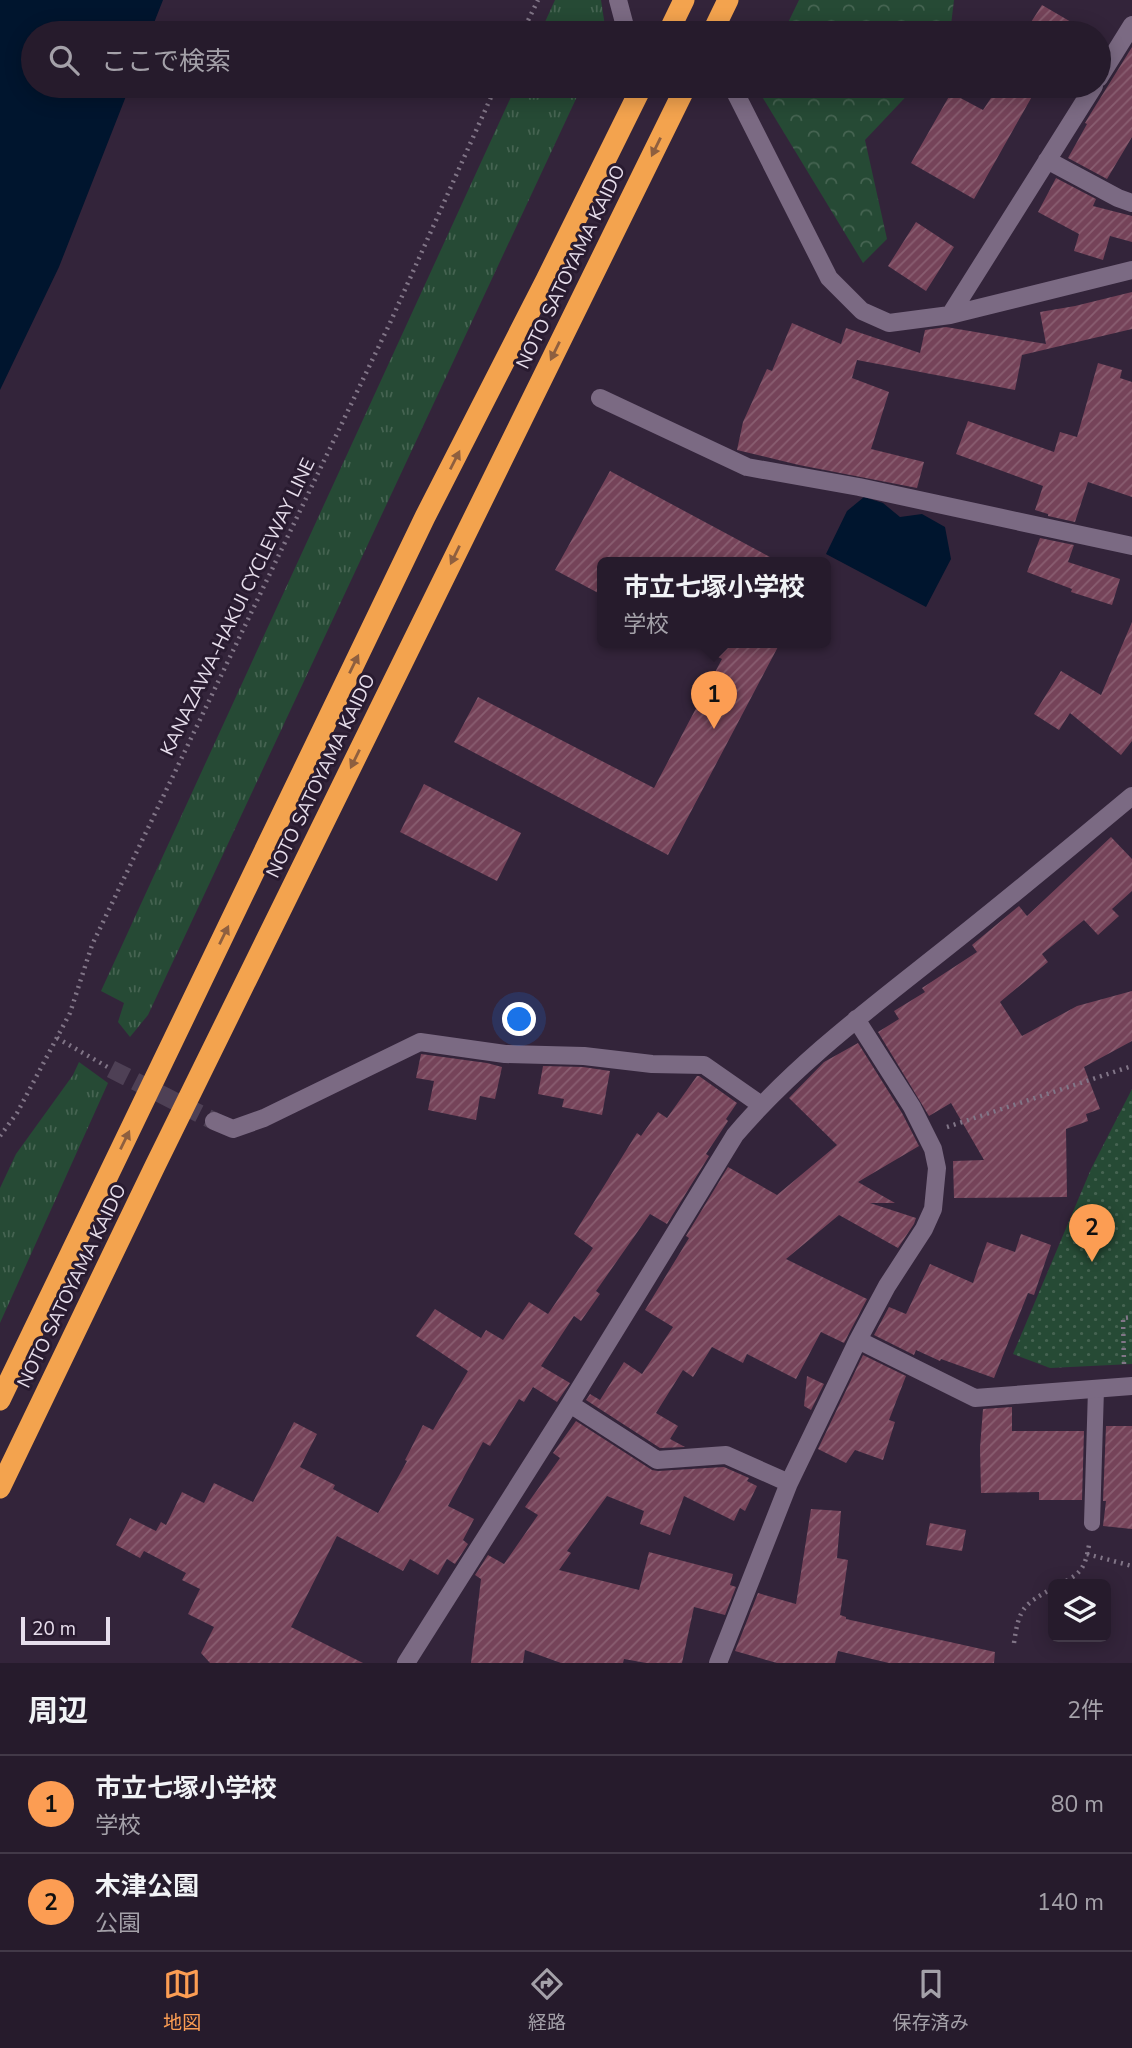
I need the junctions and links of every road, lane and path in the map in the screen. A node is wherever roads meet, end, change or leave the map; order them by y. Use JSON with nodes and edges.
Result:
{"nodes":[{"id":1,"x":538,"y":0,"type":"edge"},
{"id":2,"x":618,"y":0,"type":"edge"},
{"id":3,"x":684,"y":0,"type":"edge"},
{"id":4,"x":728,"y":0,"type":"edge"},
{"id":5,"x":528,"y":21,"type":"edge"},
{"id":6,"x":624,"y":21,"type":"edge"},
{"id":7,"x":674,"y":21,"type":"edge"},
{"id":8,"x":718,"y":21,"type":"edge"},
{"id":9,"x":1132,"y":24,"type":"edge"},
{"id":10,"x":1111,"y":58,"type":"edge"},
{"id":11,"x":491,"y":98,"type":"edge"},
{"id":12,"x":636,"y":98,"type":"edge"},
{"id":13,"x":680,"y":98,"type":"edge"},
{"id":14,"x":738,"y":98,"type":"edge"},
{"id":15,"x":1086,"y":98,"type":"edge"},
{"id":16,"x":1047,"y":160,"type":"junction"},
{"id":17,"x":1132,"y":204,"type":"edge"},
{"id":18,"x":1132,"y":270,"type":"edge"},
{"id":19,"x":950,"y":315,"type":"junction"},
{"id":20,"x":600,"y":398,"type":"dead end"},
{"id":21,"x":1132,"y":546,"type":"edge"},
{"id":22,"x":1132,"y":796,"type":"edge"},
{"id":23,"x":856,"y":1018,"type":"junction"},
{"id":24,"x":57,"y":1038,"type":"junction"},
{"id":25,"x":1132,"y":1066,"type":"edge"},
{"id":26,"x":111,"y":1069,"type":"tunnel mouth"},
{"id":27,"x":761,"y":1105,"type":"junction"},
{"id":28,"x":214,"y":1121,"type":"tunnel mouth"},
{"id":29,"x":927,"y":1133,"type":"junction"},
{"id":30,"x":0,"y":1136,"type":"edge"},
{"id":31,"x":1132,"y":1317,"type":"edge"},
{"id":32,"x":858,"y":1340,"type":"junction"},
{"id":33,"x":1128,"y":1386,"type":"edge"},
{"id":34,"x":1096,"y":1389,"type":"junction"},
{"id":35,"x":0,"y":1400,"type":"edge"},
{"id":36,"x":570,"y":1404,"type":"junction"},
{"id":37,"x":789,"y":1483,"type":"junction"},
{"id":38,"x":0,"y":1488,"type":"edge"},
{"id":39,"x":1092,"y":1523,"type":"joint"},
{"id":40,"x":1087,"y":1554,"type":"junction"},
{"id":41,"x":1132,"y":1566,"type":"edge"},
{"id":42,"x":1071,"y":1579,"type":"edge"},
{"id":43,"x":1048,"y":1591,"type":"edge"},
{"id":44,"x":1014,"y":1643,"type":"dead end"},
{"id":45,"x":406,"y":1663,"type":"edge"},
{"id":46,"x":718,"y":1663,"type":"edge"}],
"edges":[{"from":1,"to":5,"type":"path"},
{"from":2,"to":6,"type":"street"},
{"from":3,"to":7,"type":"highway"},
{"from":4,"to":8,"type":"highway"},
{"from":9,"to":10,"type":"street"},
{"from":11,"to":24,"type":"path","name":"KANAZAWA-HAKUI CYCLEWAY LINE"},
{"from":35,"to":12,"type":"highway","name":"NOTO SATOYAMA KAIDO","one_way":true},
{"from":13,"to":38,"type":"highway","name":"NOTO SATOYAMA KAIDO","one_way":true},
{"from":14,"to":19,"type":"street"},
{"from":15,"to":16,"type":"street"},
{"from":16,"to":17,"type":"street"},
{"from":16,"to":19,"type":"street"},
{"from":18,"to":19,"type":"street"},
{"from":20,"to":21,"type":"street"},
{"from":22,"to":23,"type":"street"},
{"from":23,"to":27,"type":"street"},
{"from":23,"to":29,"type":"street"},
{"from":24,"to":26,"type":"path"},
{"from":24,"to":30,"type":"path","name":"KANAZAWA-HAKUI CYCLEWAY LINE"},
{"from":25,"to":29,"type":"path"},
{"from":27,"to":28,"type":"street"},
{"from":27,"to":36,"type":"street"},
{"from":29,"to":32,"type":"street"},
{"from":31,"to":33,"type":"path"},
{"from":32,"to":34,"type":"street"},
{"from":32,"to":37,"type":"street"},
{"from":33,"to":34,"type":"street"},
{"from":34,"to":39,"type":"lane"},
{"from":36,"to":37,"type":"street"},
{"from":36,"to":45,"type":"street"},
{"from":37,"to":46,"type":"street"},
{"from":39,"to":40,"type":"path"},
{"from":40,"to":41,"type":"path"},
{"from":40,"to":42,"type":"path"},
{"from":43,"to":44,"type":"path"}]}
